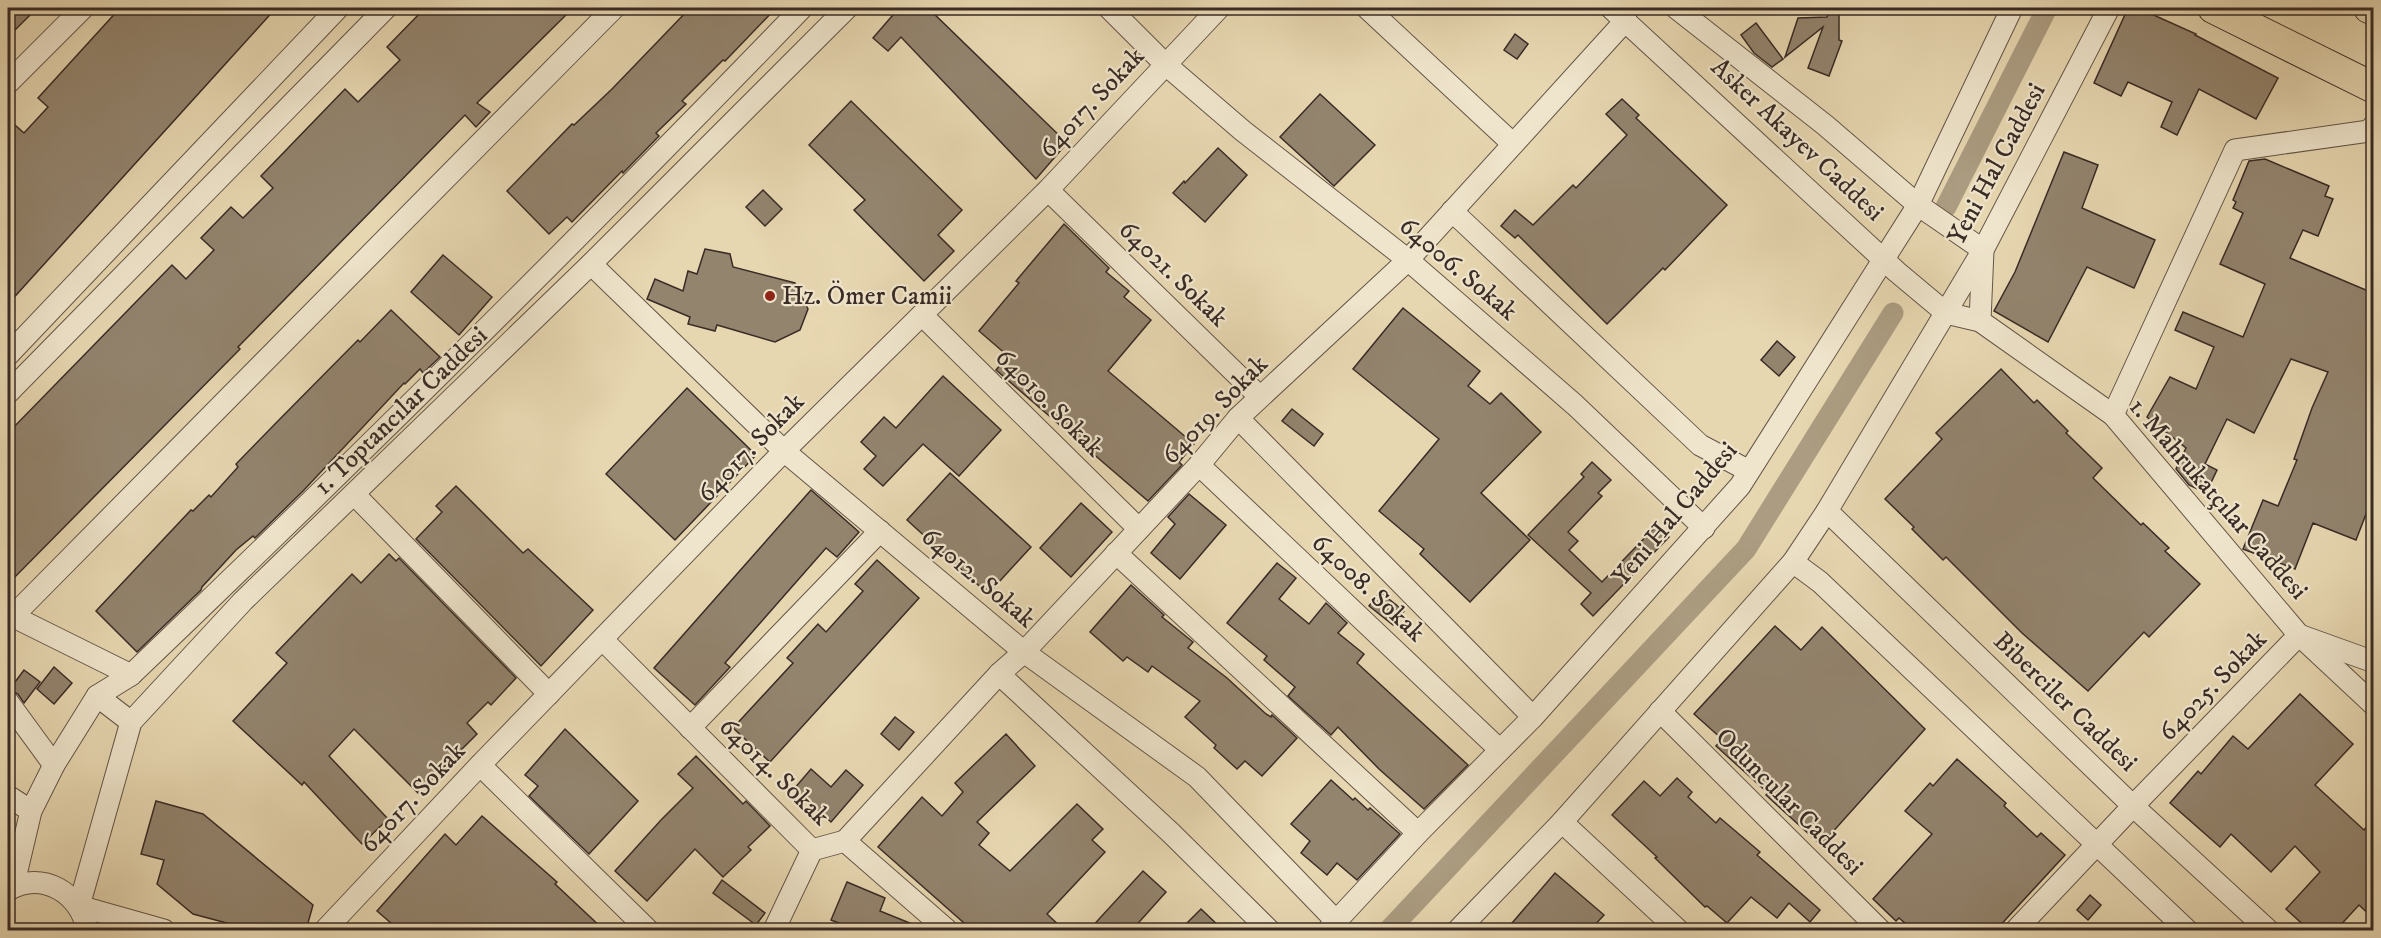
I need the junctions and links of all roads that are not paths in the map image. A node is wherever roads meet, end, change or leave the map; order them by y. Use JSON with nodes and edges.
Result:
{"nodes":[{"id":1,"x":83,"y":8,"type":"edge"},
{"id":2,"x":338,"y":8,"type":"edge"},
{"id":3,"x":386,"y":8,"type":"edge"},
{"id":4,"x":614,"y":8,"type":"edge"},
{"id":5,"x":802,"y":8,"type":"edge"},
{"id":6,"x":847,"y":8,"type":"edge"},
{"id":7,"x":1109,"y":8,"type":"edge"},
{"id":8,"x":1219,"y":8,"type":"edge"},
{"id":9,"x":1367,"y":8,"type":"edge"},
{"id":10,"x":1676,"y":8,"type":"edge"},
{"id":11,"x":2012,"y":8,"type":"edge"},
{"id":12,"x":2109,"y":8,"type":"edge"},
{"id":13,"x":2213,"y":8,"type":"edge"},
{"id":14,"x":2369,"y":8,"type":"edge"},
{"id":15,"x":2373,"y":10,"type":"edge"},
{"id":16,"x":1619,"y":14,"type":"edge"},
{"id":17,"x":1165,"y":64,"type":"junction"},
{"id":18,"x":8,"y":82,"type":"edge"},
{"id":19,"x":2373,"y":88,"type":"edge"},
{"id":20,"x":2373,"y":125,"type":"edge"},
{"id":21,"x":1513,"y":144,"type":"junction"},
{"id":22,"x":1048,"y":190,"type":"junction"},
{"id":23,"x":1918,"y":206,"type":"junction"},
{"id":24,"x":1452,"y":211,"type":"junction"},
{"id":25,"x":1983,"y":250,"type":"junction"},
{"id":26,"x":1884,"y":258,"type":"junction"},
{"id":27,"x":1408,"y":260,"type":"junction"},
{"id":28,"x":591,"y":264,"type":"junction"},
{"id":29,"x":1946,"y":313,"type":"junction"},
{"id":30,"x":922,"y":315,"type":"junction"},
{"id":31,"x":1980,"y":321,"type":"junction"},
{"id":32,"x":8,"y":355,"type":"edge"},
{"id":33,"x":8,"y":393,"type":"edge"},
{"id":34,"x":1260,"y":397,"type":"junction"},
{"id":35,"x":2113,"y":415,"type":"junction"},
{"id":36,"x":1238,"y":418,"type":"junction"},
{"id":37,"x":784,"y":451,"type":"junction"},
{"id":38,"x":1199,"y":465,"type":"junction"},
{"id":39,"x":1749,"y":471,"type":"junction"},
{"id":40,"x":354,"y":494,"type":"junction"},
{"id":41,"x":1827,"y":511,"type":"junction"},
{"id":42,"x":1704,"y":528,"type":"junction"},
{"id":43,"x":1139,"y":529,"type":"junction"},
{"id":44,"x":880,"y":531,"type":"junction"},
{"id":45,"x":1116,"y":553,"type":"junction"},
{"id":46,"x":1793,"y":562,"type":"junction"},
{"id":47,"x":10,"y":615,"type":"edge"},
{"id":48,"x":2300,"y":635,"type":"junction"},
{"id":49,"x":603,"y":640,"type":"junction"},
{"id":50,"x":1024,"y":652,"type":"junction"},
{"id":51,"x":2373,"y":662,"type":"edge"},
{"id":52,"x":999,"y":674,"type":"junction"},
{"id":53,"x":131,"y":675,"type":"junction"},
{"id":54,"x":549,"y":694,"type":"junction"},
{"id":55,"x":97,"y":696,"type":"junction"},
{"id":56,"x":8,"y":702,"type":"edge"},
{"id":57,"x":2373,"y":705,"type":"edge"},
{"id":58,"x":1660,"y":711,"type":"junction"},
{"id":59,"x":1533,"y":717,"type":"junction"},
{"id":60,"x":132,"y":722,"type":"junction"},
{"id":61,"x":690,"y":728,"type":"junction"},
{"id":62,"x":1500,"y":750,"type":"junction"},
{"id":63,"x":54,"y":765,"type":"junction"},
{"id":64,"x":480,"y":765,"type":"junction"},
{"id":65,"x":8,"y":796,"type":"edge"},
{"id":66,"x":2133,"y":806,"type":"junction"},
{"id":67,"x":31,"y":811,"type":"junction"},
{"id":68,"x":1562,"y":822,"type":"junction"},
{"id":69,"x":1418,"y":833,"type":"junction"},
{"id":70,"x":845,"y":841,"type":"junction"},
{"id":71,"x":2096,"y":845,"type":"junction"},
{"id":72,"x":812,"y":850,"type":"junction"},
{"id":73,"x":10,"y":889,"type":"edge"},
{"id":74,"x":79,"y":906,"type":"junction"},
{"id":75,"x":1333,"y":926,"type":"edge"},
{"id":76,"x":87,"y":930,"type":"edge"},
{"id":77,"x":164,"y":930,"type":"edge"},
{"id":78,"x":325,"y":930,"type":"edge"},
{"id":79,"x":648,"y":930,"type":"edge"},
{"id":80,"x":774,"y":930,"type":"edge"},
{"id":81,"x":947,"y":930,"type":"edge"},
{"id":82,"x":1269,"y":930,"type":"edge"},
{"id":83,"x":1458,"y":930,"type":"edge"},
{"id":84,"x":1678,"y":930,"type":"edge"},
{"id":85,"x":1880,"y":930,"type":"edge"},
{"id":86,"x":2016,"y":930,"type":"edge"},
{"id":87,"x":2187,"y":930,"type":"edge"},
{"id":88,"x":2268,"y":930,"type":"edge"}],
"edges":[{"from":1,"to":18,"type":"street"},
{"from":2,"to":32,"type":"street"},
{"from":3,"to":33,"type":"street"},
{"from":4,"to":47,"type":"street"},
{"from":5,"to":53,"type":"street","name":"1. Toptancılar Caddesi"},
{"from":6,"to":28,"type":"street","name":"1. Toptancılar Caddesi"},
{"from":7,"to":17,"type":"street","name":"64006. Sokak"},
{"from":8,"to":17,"type":"street","name":"64017. Sokak"},
{"from":9,"to":21,"type":"street"},
{"from":10,"to":23,"type":"street","name":"Asker Akayev Caddesi"},
{"from":11,"to":23,"type":"street","name":"Yeni Hal Caddesi"},
{"from":12,"to":25,"type":"street","name":"Yeni Hal Caddesi"},
{"from":13,"to":19,"type":"highway"},
{"from":14,"to":15,"type":"highway"},
{"from":16,"to":21,"type":"street","name":"64019. Sokak"},
{"from":16,"to":26,"type":"street","name":"Asker Akayev Caddesi"},
{"from":17,"to":22,"type":"street","name":"64017. Sokak"},
{"from":17,"to":27,"type":"street","name":"64006. Sokak"},
{"from":20,"to":35,"type":"street"},
{"from":21,"to":24,"type":"street","name":"64019. Sokak"},
{"from":22,"to":30,"type":"street","name":"64017. Sokak"},
{"from":22,"to":34,"type":"street","name":"64021. Sokak"},
{"from":23,"to":25,"type":"street","name":"Asker Akayev Caddesi"},
{"from":23,"to":26,"type":"street","name":"Yeni Hal Caddesi"},
{"from":24,"to":27,"type":"street","name":"64019. Sokak"},
{"from":24,"to":39,"type":"street"},
{"from":25,"to":29,"type":"street","name":"Yeni Hal Caddesi"},
{"from":25,"to":31,"type":"street"},
{"from":26,"to":29,"type":"street","name":"Asker Akayev Caddesi"},
{"from":26,"to":39,"type":"street","name":"Yeni Hal Caddesi"},
{"from":27,"to":34,"type":"street","name":"64019. Sokak"},
{"from":27,"to":42,"type":"street","name":"64006. Sokak"},
{"from":28,"to":37,"type":"street","name":"64012. Sokak"},
{"from":28,"to":40,"type":"street","name":"1. Toptancılar Caddesi"},
{"from":29,"to":31,"type":"street","name":"1. Mahrukatçılar Caddesi"},
{"from":29,"to":41,"type":"street","name":"Yeni Hal Caddesi"},
{"from":30,"to":37,"type":"street","name":"64017. Sokak"},
{"from":30,"to":43,"type":"street","name":"64010. Sokak"},
{"from":31,"to":35,"type":"street","name":"1. Mahrukatçılar Caddesi"},
{"from":34,"to":36,"type":"street","name":"64019. Sokak"},
{"from":35,"to":48,"type":"street","name":"1. Mahrukatçılar Caddesi"},
{"from":36,"to":38,"type":"street","name":"64019. Sokak"},
{"from":36,"to":59,"type":"street"},
{"from":37,"to":44,"type":"street","name":"64012. Sokak"},
{"from":37,"to":49,"type":"street","name":"64017. Sokak"},
{"from":38,"to":43,"type":"street","name":"64019. Sokak"},
{"from":38,"to":62,"type":"street","name":"64008. Sokak"},
{"from":39,"to":42,"type":"street","name":"Yeni Hal Caddesi"},
{"from":40,"to":54,"type":"street"},
{"from":40,"to":60,"type":"street","name":"1. Toptancılar Caddesi"},
{"from":41,"to":46,"type":"street","name":"Yeni Hal Caddesi"},
{"from":41,"to":66,"type":"street","name":"Biberciler Caddesi"},
{"from":42,"to":59,"type":"street","name":"Yeni Hal Caddesi"},
{"from":43,"to":45,"type":"street","name":"64019. Sokak"},
{"from":44,"to":50,"type":"street","name":"64012. Sokak"},
{"from":44,"to":61,"type":"street"},
{"from":45,"to":50,"type":"street","name":"64019. Sokak"},
{"from":45,"to":69,"type":"street"},
{"from":46,"to":58,"type":"street","name":"Yeni Hal Caddesi"},
{"from":46,"to":71,"type":"street"},
{"from":47,"to":53,"type":"street"},
{"from":48,"to":51,"type":"street"},
{"from":48,"to":57,"type":"street","name":"1. Mahrukatçılar Caddesi"},
{"from":48,"to":66,"type":"street","name":"64025. Sokak"},
{"from":49,"to":54,"type":"street","name":"64017. Sokak"},
{"from":49,"to":61,"type":"street","name":"64014. Sokak"},
{"from":50,"to":52,"type":"street","name":"64019. Sokak"},
{"from":50,"to":75,"type":"street","name":"64012. Sokak"},
{"from":52,"to":70,"type":"street","name":"64019. Sokak"},
{"from":52,"to":82,"type":"street"},
{"from":53,"to":55,"type":"street","name":"1. Toptancılar Caddesi"},
{"from":54,"to":64,"type":"street","name":"64017. Sokak"},
{"from":55,"to":60,"type":"street"},
{"from":55,"to":63,"type":"street","name":"1. Toptancılar Caddesi"},
{"from":56,"to":63,"type":"street"},
{"from":58,"to":68,"type":"street","name":"Yeni Hal Caddesi"},
{"from":58,"to":85,"type":"street","name":"Oduncular Caddesi"},
{"from":59,"to":62,"type":"street","name":"Yeni Hal Caddesi"},
{"from":60,"to":74,"type":"street","name":"1. Toptancılar Caddesi"},
{"from":61,"to":72,"type":"street","name":"64014. Sokak"},
{"from":62,"to":69,"type":"street","name":"Yeni Hal Caddesi"},
{"from":63,"to":67,"type":"street","name":"1. Toptancılar Caddesi"},
{"from":64,"to":78,"type":"street","name":"64017. Sokak"},
{"from":64,"to":79,"type":"street"},
{"from":65,"to":67,"type":"street"},
{"from":66,"to":71,"type":"street","name":"64025. Sokak"},
{"from":66,"to":88,"type":"street","name":"Biberciler Caddesi"},
{"from":67,"to":73,"type":"street","name":"1. Toptancılar Caddesi"},
{"from":68,"to":83,"type":"street","name":"Yeni Hal Caddesi"},
{"from":68,"to":84,"type":"street"},
{"from":69,"to":75,"type":"street","name":"Yeni Hal Caddesi"},
{"from":70,"to":72,"type":"street","name":"64014. Sokak"},
{"from":70,"to":81,"type":"street","name":"64014. Sokak"},
{"from":71,"to":86,"type":"street","name":"64025. Sokak"},
{"from":71,"to":87,"type":"street"},
{"from":72,"to":80,"type":"street"},
{"from":73,"to":74,"type":"street"},
{"from":74,"to":76,"type":"street"},
{"from":74,"to":77,"type":"street"}]}
